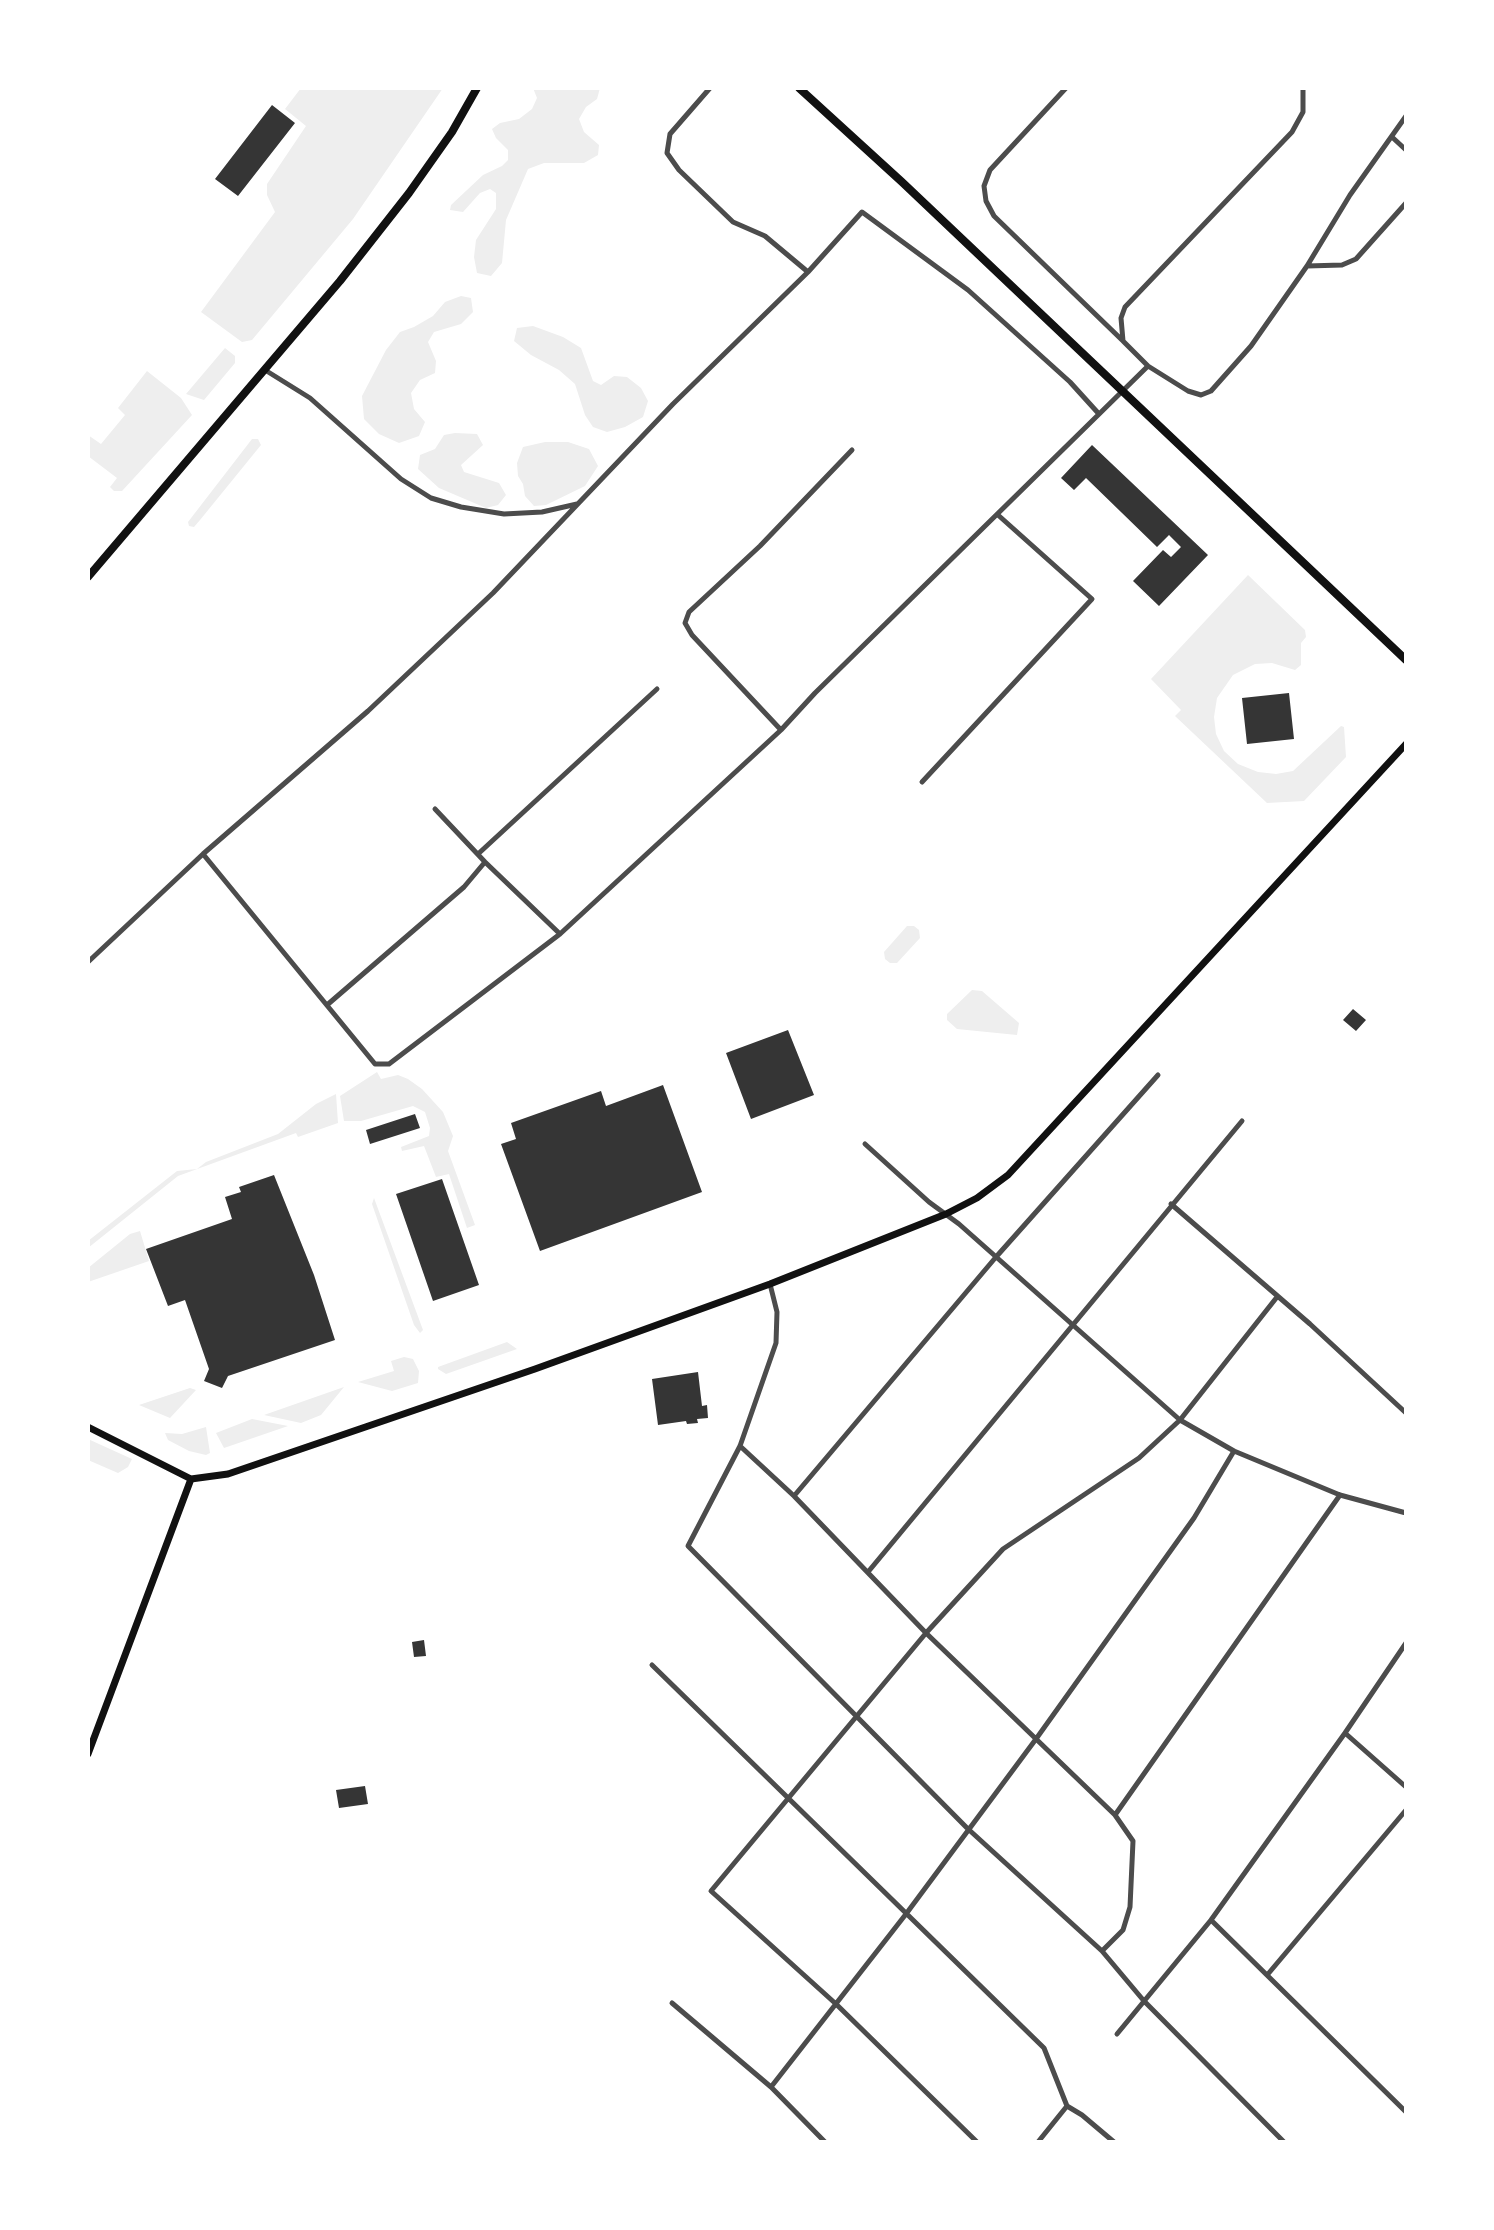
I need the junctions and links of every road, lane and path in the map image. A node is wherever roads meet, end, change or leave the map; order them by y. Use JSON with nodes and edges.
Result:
{"nodes":[{"id":1,"x":477,"y":88,"type":"edge"},
{"id":2,"x":710,"y":88,"type":"edge"},
{"id":3,"x":799,"y":88,"type":"edge"},
{"id":4,"x":1066,"y":88,"type":"edge"},
{"id":5,"x":1303,"y":88,"type":"edge"},
{"id":6,"x":1406,"y":116,"type":"edge"},
{"id":7,"x":1392,"y":137,"type":"junction"},
{"id":8,"x":1406,"y":150,"type":"edge"},
{"id":9,"x":1406,"y":203,"type":"edge"},
{"id":10,"x":1307,"y":266,"type":"junction"},
{"id":11,"x":808,"y":272,"type":"junction"},
{"id":12,"x":1123,"y":341,"type":"junction"},
{"id":13,"x":1148,"y":366,"type":"junction"},
{"id":14,"x":265,"y":370,"type":"junction"},
{"id":15,"x":1122,"y":390,"type":"junction"},
{"id":16,"x":1099,"y":414,"type":"junction"},
{"id":17,"x":852,"y":450,"type":"dead end"},
{"id":18,"x":578,"y":504,"type":"junction"},
{"id":19,"x":998,"y":515,"type":"junction"},
{"id":20,"x":88,"y":577,"type":"edge"},
{"id":21,"x":1406,"y":660,"type":"edge"},
{"id":22,"x":657,"y":689,"type":"dead end"},
{"id":23,"x":781,"y":730,"type":"junction"},
{"id":24,"x":1406,"y":744,"type":"edge"},
{"id":25,"x":922,"y":782,"type":"dead end"},
{"id":26,"x":435,"y":809,"type":"dead end"},
{"id":27,"x":203,"y":854,"type":"junction"},
{"id":28,"x":478,"y":854,"type":"junction"},
{"id":29,"x":485,"y":862,"type":"junction"},
{"id":30,"x":560,"y":934,"type":"junction"},
{"id":31,"x":88,"y":962,"type":"edge"},
{"id":32,"x":327,"y":1005,"type":"junction"},
{"id":33,"x":1158,"y":1075,"type":"dead end"},
{"id":34,"x":1242,"y":1121,"type":"dead end"},
{"id":35,"x":865,"y":1144,"type":"dead end"},
{"id":36,"x":1171,"y":1204,"type":"junction"},
{"id":37,"x":946,"y":1214,"type":"junction"},
{"id":38,"x":996,"y":1257,"type":"junction"},
{"id":39,"x":770,"y":1284,"type":"junction"},
{"id":40,"x":1277,"y":1297,"type":"junction"},
{"id":41,"x":1073,"y":1326,"type":"junction"},
{"id":42,"x":1406,"y":1413,"type":"edge"},
{"id":43,"x":1180,"y":1420,"type":"junction"},
{"id":44,"x":88,"y":1427,"type":"edge"},
{"id":45,"x":740,"y":1446,"type":"junction"},
{"id":46,"x":1234,"y":1451,"type":"junction"},
{"id":47,"x":191,"y":1479,"type":"junction"},
{"id":48,"x":1340,"y":1495,"type":"junction"},
{"id":49,"x":794,"y":1496,"type":"junction"},
{"id":50,"x":1406,"y":1513,"type":"edge"},
{"id":51,"x":868,"y":1572,"type":"junction"},
{"id":52,"x":926,"y":1633,"type":"junction"},
{"id":53,"x":1406,"y":1643,"type":"edge"},
{"id":54,"x":652,"y":1665,"type":"dead end"},
{"id":55,"x":857,"y":1716,"type":"junction"},
{"id":56,"x":1345,"y":1733,"type":"junction"},
{"id":57,"x":1036,"y":1739,"type":"junction"},
{"id":58,"x":88,"y":1754,"type":"edge"},
{"id":59,"x":1406,"y":1787,"type":"edge"},
{"id":60,"x":789,"y":1800,"type":"junction"},
{"id":61,"x":1406,"y":1810,"type":"edge"},
{"id":62,"x":1115,"y":1815,"type":"junction"},
{"id":63,"x":967,"y":1828,"type":"junction"},
{"id":64,"x":906,"y":1914,"type":"junction"},
{"id":65,"x":1211,"y":1920,"type":"junction"},
{"id":66,"x":1102,"y":1951,"type":"junction"},
{"id":67,"x":1268,"y":1974,"type":"junction"},
{"id":68,"x":1144,"y":2001,"type":"junction"},
{"id":69,"x":672,"y":2003,"type":"dead end"},
{"id":70,"x":836,"y":2004,"type":"junction"},
{"id":71,"x":1117,"y":2034,"type":"dead end"},
{"id":72,"x":771,"y":2087,"type":"junction"},
{"id":73,"x":1067,"y":2106,"type":"junction"},
{"id":74,"x":1406,"y":2112,"type":"edge"},
{"id":75,"x":825,"y":2142,"type":"edge"},
{"id":76,"x":977,"y":2142,"type":"edge"},
{"id":77,"x":1038,"y":2142,"type":"edge"},
{"id":78,"x":1114,"y":2142,"type":"edge"},
{"id":79,"x":1284,"y":2142,"type":"edge"}],
"edges":[{"from":1,"to":14,"type":"main road"},
{"from":2,"to":11,"type":"street"},
{"from":3,"to":15,"type":"main road"},
{"from":4,"to":12,"type":"street"},
{"from":5,"to":12,"type":"street"},
{"from":6,"to":7,"type":"street"},
{"from":7,"to":8,"type":"street"},
{"from":7,"to":10,"type":"street"},
{"from":9,"to":10,"type":"street"},
{"from":10,"to":13,"type":"street"},
{"from":11,"to":16,"type":"street"},
{"from":11,"to":18,"type":"street"},
{"from":12,"to":13,"type":"street"},
{"from":13,"to":15,"type":"street"},
{"from":14,"to":18,"type":"street"},
{"from":14,"to":20,"type":"main road"},
{"from":15,"to":16,"type":"street"},
{"from":15,"to":21,"type":"main road"},
{"from":16,"to":19,"type":"street"},
{"from":17,"to":23,"type":"street"},
{"from":18,"to":27,"type":"street"},
{"from":19,"to":23,"type":"street"},
{"from":19,"to":25,"type":"street"},
{"from":22,"to":28,"type":"street"},
{"from":23,"to":30,"type":"street"},
{"from":24,"to":37,"type":"main road"},
{"from":26,"to":28,"type":"street"},
{"from":27,"to":31,"type":"street"},
{"from":27,"to":32,"type":"street"},
{"from":28,"to":29,"type":"street"},
{"from":29,"to":30,"type":"street"},
{"from":29,"to":32,"type":"street"},
{"from":30,"to":32,"type":"street"},
{"from":33,"to":38,"type":"street"},
{"from":34,"to":36,"type":"street"},
{"from":35,"to":37,"type":"street"},
{"from":36,"to":40,"type":"street"},
{"from":36,"to":41,"type":"street"},
{"from":37,"to":38,"type":"street"},
{"from":37,"to":39,"type":"main road"},
{"from":38,"to":41,"type":"street"},
{"from":38,"to":49,"type":"street"},
{"from":39,"to":45,"type":"street"},
{"from":39,"to":47,"type":"main road"},
{"from":40,"to":42,"type":"street"},
{"from":40,"to":43,"type":"street"},
{"from":41,"to":43,"type":"street"},
{"from":41,"to":51,"type":"street"},
{"from":43,"to":46,"type":"street"},
{"from":43,"to":52,"type":"street"},
{"from":44,"to":47,"type":"main road"},
{"from":45,"to":49,"type":"street"},
{"from":45,"to":55,"type":"street"},
{"from":46,"to":48,"type":"street"},
{"from":46,"to":57,"type":"street"},
{"from":47,"to":58,"type":"main road"},
{"from":48,"to":50,"type":"street"},
{"from":48,"to":62,"type":"street"},
{"from":49,"to":51,"type":"street"},
{"from":51,"to":52,"type":"street"},
{"from":52,"to":55,"type":"street"},
{"from":52,"to":57,"type":"street"},
{"from":53,"to":56,"type":"street"},
{"from":54,"to":60,"type":"street"},
{"from":55,"to":60,"type":"street"},
{"from":55,"to":63,"type":"street"},
{"from":56,"to":59,"type":"street"},
{"from":56,"to":65,"type":"street"},
{"from":57,"to":62,"type":"street"},
{"from":57,"to":63,"type":"street"},
{"from":60,"to":64,"type":"street"},
{"from":60,"to":70,"type":"street"},
{"from":61,"to":67,"type":"street"},
{"from":62,"to":66,"type":"street"},
{"from":63,"to":64,"type":"street"},
{"from":63,"to":66,"type":"street"},
{"from":64,"to":70,"type":"street"},
{"from":64,"to":73,"type":"street"},
{"from":65,"to":67,"type":"street"},
{"from":65,"to":68,"type":"street"},
{"from":66,"to":68,"type":"street"},
{"from":67,"to":74,"type":"street"},
{"from":68,"to":71,"type":"street"},
{"from":68,"to":79,"type":"street"},
{"from":69,"to":72,"type":"street"},
{"from":70,"to":72,"type":"street"},
{"from":70,"to":76,"type":"street"},
{"from":72,"to":75,"type":"street"},
{"from":73,"to":77,"type":"street"},
{"from":73,"to":78,"type":"street"}]}
